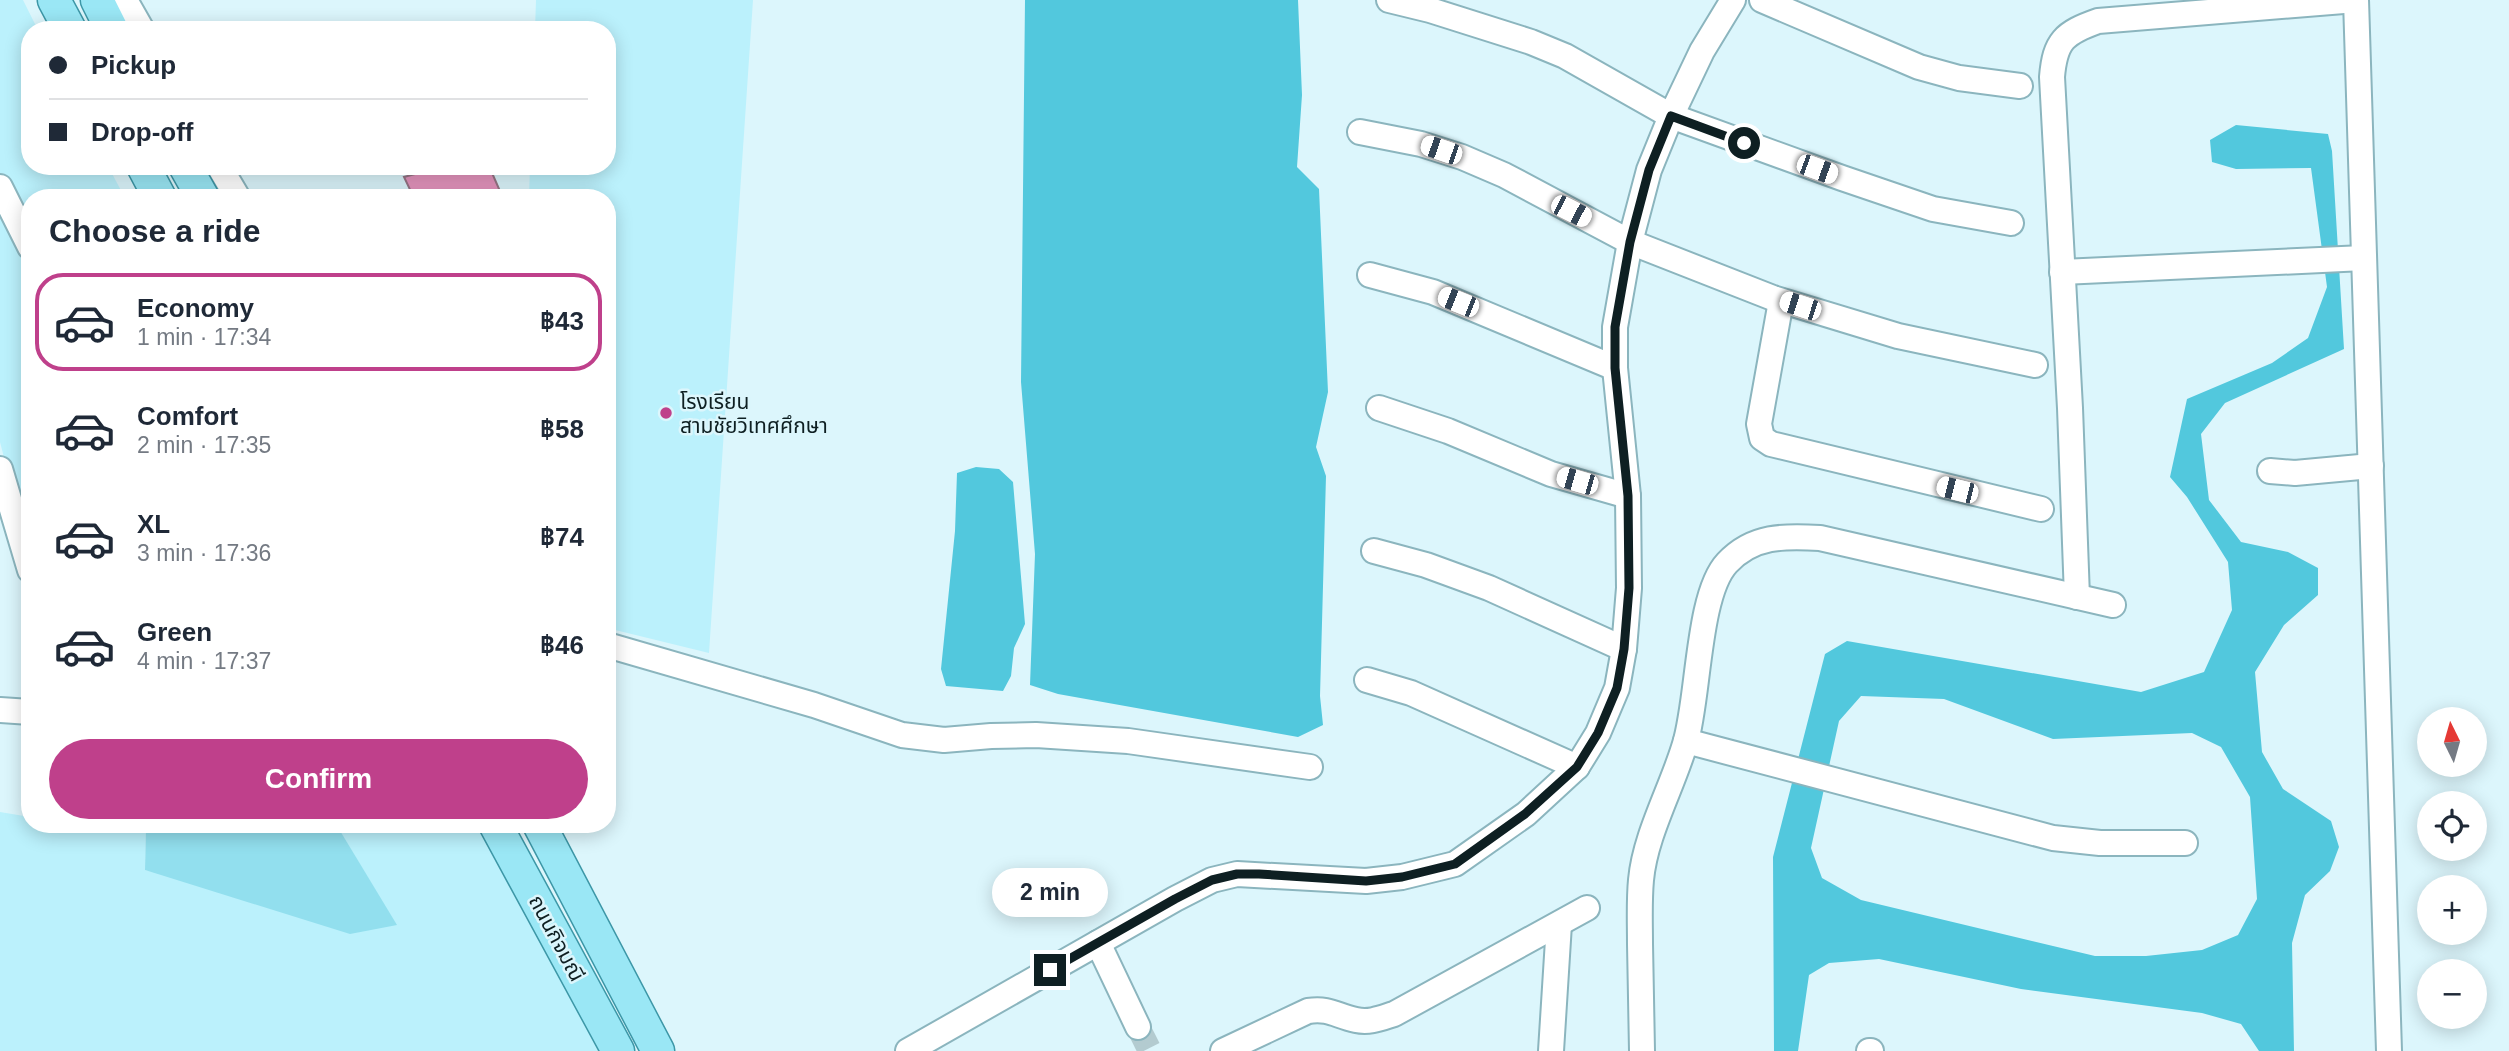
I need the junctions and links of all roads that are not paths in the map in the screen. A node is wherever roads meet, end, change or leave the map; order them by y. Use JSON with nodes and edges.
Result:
{"nodes":[{"id":1,"x":54,"y":0,"type":"edge"},
{"id":2,"x":97,"y":0,"type":"edge"},
{"id":3,"x":125,"y":0,"type":"edge"},
{"id":4,"x":1389,"y":0,"type":"edge"},
{"id":5,"x":1733,"y":0,"type":"edge"},
{"id":6,"x":1762,"y":0,"type":"edge"},
{"id":7,"x":2356,"y":0,"type":"edge"},
{"id":8,"x":65,"y":21,"type":"edge"},
{"id":9,"x":108,"y":21,"type":"edge"},
{"id":10,"x":137,"y":21,"type":"edge"},
{"id":11,"x":2020,"y":86,"type":"dead end"},
{"id":12,"x":1671,"y":116,"type":"junction"},
{"id":13,"x":1360,"y":132,"type":"dead end"},
{"id":14,"x":0,"y":187,"type":"edge"},
{"id":15,"x":2011,"y":223,"type":"dead end"},
{"id":16,"x":21,"y":229,"type":"edge"},
{"id":17,"x":1630,"y":242,"type":"junction"},
{"id":18,"x":2364,"y":258,"type":"junction"},
{"id":19,"x":2062,"y":272,"type":"junction"},
{"id":20,"x":1370,"y":275,"type":"dead end"},
{"id":21,"x":1781,"y":301,"type":"junction"},
{"id":22,"x":2035,"y":365,"type":"dead end"},
{"id":23,"x":1615,"y":368,"type":"junction"},
{"id":24,"x":1379,"y":408,"type":"dead end"},
{"id":25,"x":2371,"y":466,"type":"junction"},
{"id":26,"x":0,"y":469,"type":"edge"},
{"id":27,"x":2270,"y":471,"type":"dead end"},
{"id":28,"x":1628,"y":496,"type":"junction"},
{"id":29,"x":5,"y":500,"type":"edge"},
{"id":30,"x":2041,"y":509,"type":"dead end"},
{"id":31,"x":21,"y":545,"type":"edge"},
{"id":32,"x":1374,"y":551,"type":"dead end"},
{"id":33,"x":2077,"y":597,"type":"junction"},
{"id":34,"x":2113,"y":605,"type":"dead end"},
{"id":35,"x":616,"y":648,"type":"edge"},
{"id":36,"x":1624,"y":649,"type":"junction"},
{"id":37,"x":1367,"y":680,"type":"dead end"},
{"id":38,"x":0,"y":710,"type":"edge"},
{"id":39,"x":21,"y":711,"type":"edge"},
{"id":40,"x":1686,"y":741,"type":"junction"},
{"id":41,"x":1310,"y":767,"type":"dead end"},
{"id":42,"x":1577,"y":767,"type":"junction"},
{"id":43,"x":500,"y":833,"type":"edge"},
{"id":44,"x":544,"y":833,"type":"edge"},
{"id":45,"x":2186,"y":843,"type":"dead end"},
{"id":46,"x":1587,"y":908,"type":"dead end"},
{"id":47,"x":1559,"y":924,"type":"junction"},
{"id":48,"x":1098,"y":943,"type":"junction"},
{"id":49,"x":1138,"y":1027,"type":"tunnel mouth"},
{"id":50,"x":618,"y":1051,"type":"edge"},
{"id":51,"x":658,"y":1051,"type":"edge"},
{"id":52,"x":908,"y":1051,"type":"edge"},
{"id":53,"x":1223,"y":1051,"type":"edge"},
{"id":54,"x":1551,"y":1051,"type":"edge"},
{"id":55,"x":1642,"y":1051,"type":"edge"},
{"id":56,"x":2389,"y":1051,"type":"edge"}],
"edges":[{"from":1,"to":8,"type":"main road"},
{"from":2,"to":9,"type":"main road"},
{"from":3,"to":10,"type":"street"},
{"from":4,"to":12,"type":"street"},
{"from":5,"to":12,"type":"street"},
{"from":6,"to":11,"type":"street"},
{"from":7,"to":18,"type":"street"},
{"from":7,"to":19,"type":"street"},
{"from":12,"to":15,"type":"street"},
{"from":12,"to":17,"type":"street"},
{"from":13,"to":17,"type":"street"},
{"from":14,"to":16,"type":"street"},
{"from":17,"to":21,"type":"street"},
{"from":17,"to":23,"type":"street"},
{"from":18,"to":19,"type":"street"},
{"from":18,"to":25,"type":"street"},
{"from":19,"to":33,"type":"street"},
{"from":20,"to":23,"type":"street"},
{"from":21,"to":22,"type":"street"},
{"from":21,"to":30,"type":"street"},
{"from":23,"to":28,"type":"street"},
{"from":24,"to":28,"type":"street"},
{"from":25,"to":27,"type":"street"},
{"from":25,"to":56,"type":"street"},
{"from":26,"to":29,"type":"street"},
{"from":28,"to":36,"type":"street"},
{"from":29,"to":31,"type":"street"},
{"from":32,"to":36,"type":"street"},
{"from":33,"to":34,"type":"street"},
{"from":33,"to":40,"type":"street"},
{"from":35,"to":41,"type":"street"},
{"from":36,"to":42,"type":"street"},
{"from":37,"to":42,"type":"street"},
{"from":38,"to":39,"type":"street"},
{"from":40,"to":45,"type":"street"},
{"from":40,"to":55,"type":"street"},
{"from":42,"to":48,"type":"street"},
{"from":43,"to":50,"type":"main road","name":"ถนนกิจมณี"},
{"from":44,"to":51,"type":"main road","name":"ถนนกิจมณี"},
{"from":46,"to":47,"type":"street"},
{"from":47,"to":53,"type":"street"},
{"from":47,"to":54,"type":"street"},
{"from":48,"to":49,"type":"street"},
{"from":48,"to":52,"type":"street"}]}
